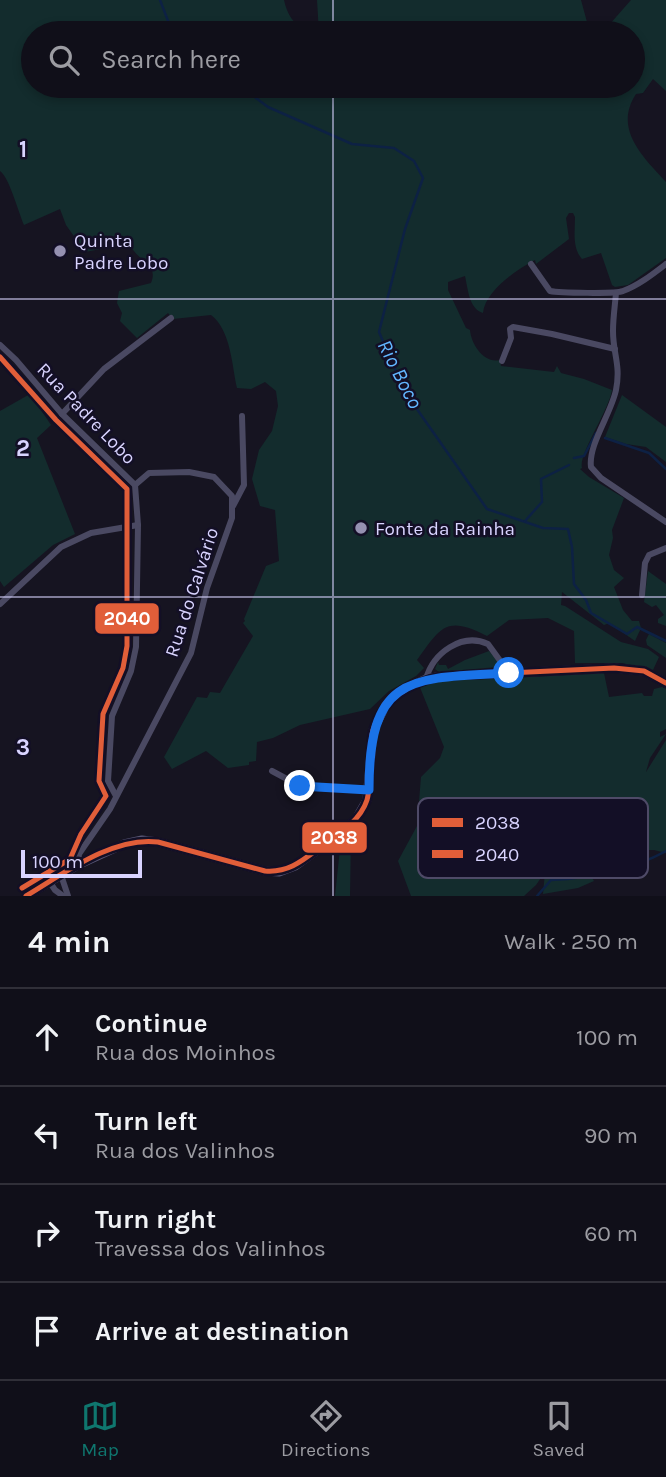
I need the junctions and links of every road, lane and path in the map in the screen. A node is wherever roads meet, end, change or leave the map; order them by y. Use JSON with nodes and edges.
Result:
{"nodes":[{"id":1,"x":531,"y":264,"type":"dead end"},
{"id":2,"x":666,"y":264,"type":"edge"},
{"id":3,"x":616,"y":293,"type":"junction"},
{"id":4,"x":171,"y":318,"type":"dead end"},
{"id":5,"x":0,"y":345,"type":"edge"},
{"id":6,"x":615,"y":349,"type":"junction"},
{"id":7,"x":502,"y":361,"type":"dead end"},
{"id":8,"x":62,"y":414,"type":"junction"},
{"id":9,"x":242,"y":416,"type":"dead end"},
{"id":10,"x":135,"y":485,"type":"junction"},
{"id":11,"x":232,"y":507,"type":"junction"},
{"id":12,"x":666,"y":522,"type":"edge"},
{"id":13,"x":138,"y":525,"type":"junction"},
{"id":14,"x":666,"y":548,"type":"edge"},
{"id":15,"x":642,"y":595,"type":"dead end"},
{"id":16,"x":0,"y":604,"type":"edge"},
{"id":17,"x":509,"y":673,"type":"junction"},
{"id":18,"x":426,"y":679,"type":"junction"},
{"id":19,"x":666,"y":683,"type":"edge"},
{"id":20,"x":272,"y":771,"type":"dead end"},
{"id":21,"x":369,"y":790,"type":"junction"},
{"id":22,"x":117,"y":796,"type":"junction"},
{"id":23,"x":78,"y":864,"type":"junction"},
{"id":24,"x":60,"y":873,"type":"junction"},
{"id":25,"x":48,"y":881,"type":"junction"},
{"id":26,"x":26,"y":896,"type":"edge"},
{"id":27,"x":65,"y":896,"type":"edge"}],
"edges":[{"from":1,"to":3,"type":"street"},
{"from":2,"to":3,"type":"street"},
{"from":3,"to":6,"type":"street"},
{"from":4,"to":8,"type":"street"},
{"from":5,"to":8,"type":"street","name":"Rua Padre Lobo"},
{"from":6,"to":7,"type":"street"},
{"from":6,"to":12,"type":"street"},
{"from":8,"to":10,"type":"street","name":"Rua Padre Lobo"},
{"from":9,"to":11,"type":"street"},
{"from":10,"to":11,"type":"street","name":"Rua do Calvário"},
{"from":10,"to":13,"type":"street","name":"Rua Padre Lobo"},
{"from":11,"to":22,"type":"street","name":"Rua do Calvário"},
{"from":13,"to":16,"type":"street"},
{"from":13,"to":22,"type":"street","name":"Rua Padre Lobo"},
{"from":14,"to":15,"type":"street"},
{"from":17,"to":18,"type":"main road"},
{"from":17,"to":18,"type":"street"},
{"from":17,"to":19,"type":"main road"},
{"from":18,"to":21,"type":"main road"},
{"from":20,"to":21,"type":"street"},
{"from":21,"to":23,"type":"main road"},
{"from":22,"to":23,"type":"street","name":"Rua do Calvário"},
{"from":23,"to":24,"type":"main road"},
{"from":24,"to":25,"type":"main road"},
{"from":24,"to":27,"type":"street"},
{"from":25,"to":26,"type":"main road"},
{"from":25,"to":27,"type":"street"}]}
